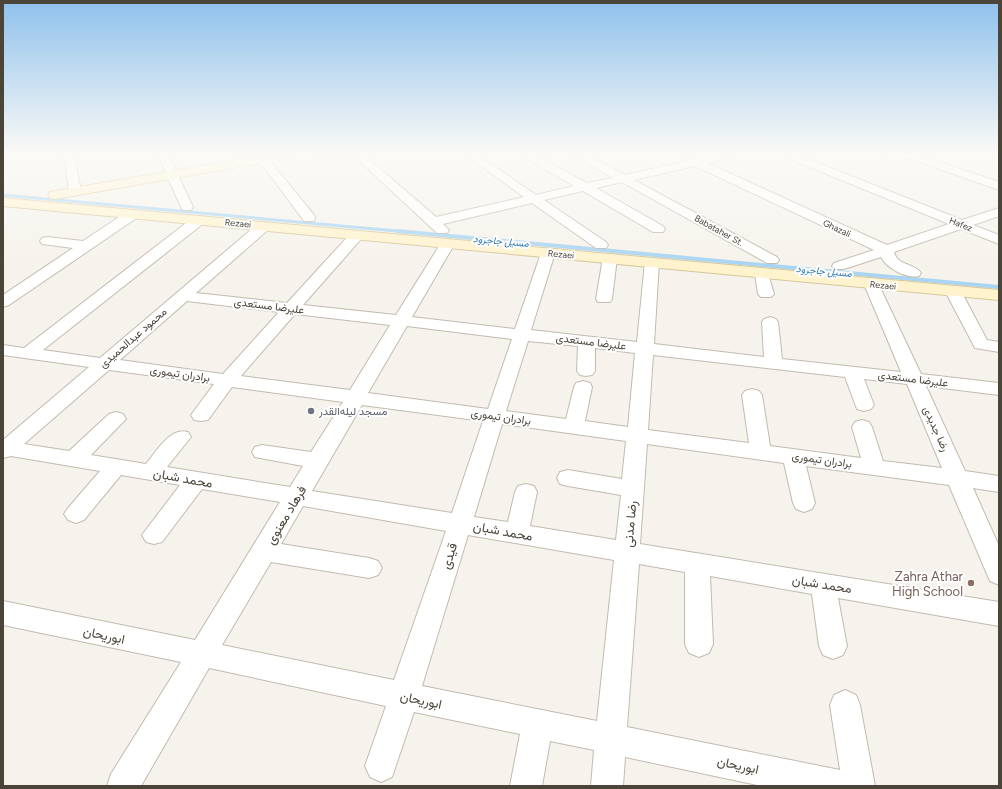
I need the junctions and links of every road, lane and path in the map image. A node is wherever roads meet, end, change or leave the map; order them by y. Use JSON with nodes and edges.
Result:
{"nodes":[{"id":1,"x":71,"y":192,"type":"edge"},
{"id":2,"x":180,"y":192,"type":"edge"},
{"id":3,"x":289,"y":192,"type":"edge"},
{"id":4,"x":398,"y":192,"type":"edge"},
{"id":5,"x":527,"y":192,"type":"edge"},
{"id":6,"x":562,"y":192,"type":"edge"},
{"id":7,"x":592,"y":192,"type":"edge"},
{"id":8,"x":650,"y":192,"type":"edge"},
{"id":9,"x":760,"y":192,"type":"edge"},
{"id":10,"x":881,"y":192,"type":"edge"},
{"id":11,"x":54,"y":195,"type":"junction"},
{"id":12,"x":536,"y":198,"type":"junction"},
{"id":13,"x":5,"y":199,"type":"edge"},
{"id":14,"x":187,"y":207,"type":"junction"},
{"id":15,"x":999,"y":212,"type":"edge"},
{"id":16,"x":134,"y":214,"type":"junction"},
{"id":17,"x":309,"y":218,"type":"junction"},
{"id":18,"x":199,"y":220,"type":"junction"},
{"id":19,"x":961,"y":224,"type":"junction"},
{"id":20,"x":264,"y":226,"type":"junction"},
{"id":21,"x":658,"y":229,"type":"dead end"},
{"id":22,"x":441,"y":232,"type":"junction"},
{"id":23,"x":357,"y":235,"type":"junction"},
{"id":24,"x":999,"y":240,"type":"edge"},
{"id":25,"x":47,"y":241,"type":"dead end"},
{"id":26,"x":601,"y":245,"type":"junction"},
{"id":27,"x":86,"y":246,"type":"junction"},
{"id":28,"x":886,"y":250,"type":"junction"},
{"id":29,"x":548,"y":252,"type":"junction"},
{"id":30,"x":610,"y":258,"type":"junction"},
{"id":31,"x":772,"y":260,"type":"junction"},
{"id":32,"x":652,"y":262,"type":"junction"},
{"id":33,"x":839,"y":266,"type":"junction"},
{"id":34,"x":762,"y":273,"type":"junction"},
{"id":35,"x":914,"y":273,"type":"junction"},
{"id":36,"x":999,"y":281,"type":"edge"},
{"id":37,"x":872,"y":284,"type":"junction"},
{"id":38,"x":953,"y":291,"type":"junction"},
{"id":39,"x":766,"y":294,"type":"dead end"},
{"id":40,"x":999,"y":295,"type":"edge"},
{"id":41,"x":182,"y":296,"type":"junction"},
{"id":42,"x":604,"y":299,"type":"dead end"},
{"id":43,"x":3,"y":302,"type":"edge"},
{"id":44,"x":291,"y":308,"type":"junction"},
{"id":45,"x":402,"y":321,"type":"junction"},
{"id":46,"x":770,"y":322,"type":"dead end"},
{"id":47,"x":521,"y":334,"type":"junction"},
{"id":48,"x":587,"y":342,"type":"junction"},
{"id":49,"x":999,"y":347,"type":"edge"},
{"id":50,"x":645,"y":349,"type":"junction"},
{"id":51,"x":3,"y":350,"type":"edge"},
{"id":52,"x":28,"y":353,"type":"junction"},
{"id":53,"x":104,"y":364,"type":"junction"},
{"id":54,"x":774,"y":364,"type":"junction"},
{"id":55,"x":852,"y":372,"type":"junction"},
{"id":56,"x":227,"y":380,"type":"junction"},
{"id":57,"x":914,"y":380,"type":"junction"},
{"id":58,"x":999,"y":389,"type":"edge"},
{"id":59,"x":752,"y":395,"type":"dead end"},
{"id":60,"x":356,"y":398,"type":"junction"},
{"id":61,"x":864,"y":405,"type":"dead end"},
{"id":62,"x":201,"y":415,"type":"dead end"},
{"id":63,"x":495,"y":416,"type":"junction"},
{"id":64,"x":116,"y":420,"type":"dead end"},
{"id":65,"x":574,"y":427,"type":"junction"},
{"id":66,"x":862,"y":427,"type":"dead end"},
{"id":67,"x":637,"y":435,"type":"junction"},
{"id":68,"x":181,"y":437,"type":"dead end"},
{"id":69,"x":5,"y":450,"type":"edge"},
{"id":70,"x":262,"y":452,"type":"dead end"},
{"id":71,"x":761,"y":452,"type":"junction"},
{"id":72,"x":793,"y":456,"type":"junction"},
{"id":73,"x":74,"y":460,"type":"junction"},
{"id":74,"x":318,"y":461,"type":"junction"},
{"id":75,"x":116,"y":467,"type":"junction"},
{"id":76,"x":874,"y":467,"type":"junction"},
{"id":77,"x":151,"y":472,"type":"junction"},
{"id":78,"x":568,"y":478,"type":"dead end"},
{"id":79,"x":958,"y":478,"type":"junction"},
{"id":80,"x":196,"y":481,"type":"junction"},
{"id":81,"x":999,"y":484,"type":"edge"},
{"id":82,"x":633,"y":489,"type":"junction"},
{"id":83,"x":526,"y":492,"type":"dead end"},
{"id":84,"x":296,"y":496,"type":"junction"},
{"id":85,"x":804,"y":503,"type":"dead end"},
{"id":86,"x":76,"y":514,"type":"dead end"},
{"id":87,"x":460,"y":524,"type":"junction"},
{"id":88,"x":518,"y":534,"type":"junction"},
{"id":89,"x":154,"y":535,"type":"dead end"},
{"id":90,"x":264,"y":551,"type":"junction"},
{"id":91,"x":627,"y":552,"type":"junction"},
{"id":92,"x":697,"y":563,"type":"junction"},
{"id":93,"x":369,"y":568,"type":"dead end"},
{"id":94,"x":999,"y":574,"type":"edge"},
{"id":95,"x":823,"y":584,"type":"junction"},
{"id":96,"x":3,"y":613,"type":"edge"},
{"id":97,"x":999,"y":614,"type":"edge"},
{"id":98,"x":699,"y":644,"type":"dead end"},
{"id":99,"x":833,"y":646,"type":"dead end"},
{"id":100,"x":201,"y":655,"type":"junction"},
{"id":101,"x":404,"y":697,"type":"junction"},
{"id":102,"x":845,"y":705,"type":"dead end"},
{"id":103,"x":537,"y":724,"type":"junction"},
{"id":104,"x":611,"y":739,"type":"junction"},
{"id":105,"x":381,"y":766,"type":"dead end"},
{"id":106,"x":123,"y":786,"type":"edge"},
{"id":107,"x":526,"y":786,"type":"edge"},
{"id":108,"x":607,"y":786,"type":"edge"},
{"id":109,"x":839,"y":786,"type":"edge"},
{"id":110,"x":859,"y":786,"type":"edge"}],
"edges":[{"from":1,"to":11,"type":"main road"},
{"from":2,"to":14,"type":"street"},
{"from":3,"to":17,"type":"street"},
{"from":4,"to":22,"type":"street"},
{"from":5,"to":12,"type":"street"},
{"from":6,"to":12,"type":"street"},
{"from":7,"to":21,"type":"street"},
{"from":8,"to":31,"type":"street","name":"Babataher St."},
{"from":9,"to":28,"type":"street","name":"Ghazali"},
{"from":10,"to":19,"type":"street","name":"Hafez"},
{"from":11,"to":13,"type":"main road","name":"Rezaei"},
{"from":11,"to":14,"type":"main road","name":"Rezaei"},
{"from":12,"to":22,"type":"street"},
{"from":12,"to":26,"type":"street"},
{"from":13,"to":16,"type":"main road","name":"Rezaei"},
{"from":14,"to":17,"type":"main road","name":"Rezaei"},
{"from":15,"to":19,"type":"street"},
{"from":16,"to":18,"type":"main road","name":"Rezaei"},
{"from":16,"to":27,"type":"street"},
{"from":17,"to":22,"type":"main road","name":"Rezaei"},
{"from":18,"to":20,"type":"main road","name":"Rezaei"},
{"from":18,"to":52,"type":"street"},
{"from":19,"to":24,"type":"street","name":"Hafez"},
{"from":19,"to":28,"type":"street"},
{"from":20,"to":23,"type":"main road","name":"Rezaei"},
{"from":20,"to":41,"type":"street","name":"محمود عبدالحمیدی"},
{"from":22,"to":23,"type":"main road","name":"Rezaei"},
{"from":22,"to":26,"type":"main road","name":"Rezaei"},
{"from":22,"to":29,"type":"main road","name":"Rezaei"},
{"from":22,"to":45,"type":"street","name":"فرهاد معنوی"},
{"from":23,"to":44,"type":"street"},
{"from":25,"to":27,"type":"street"},
{"from":26,"to":31,"type":"main road","name":"Rezaei"},
{"from":27,"to":43,"type":"street"},
{"from":28,"to":33,"type":"street"},
{"from":28,"to":35,"type":"street"},
{"from":29,"to":30,"type":"main road","name":"Rezaei"},
{"from":29,"to":47,"type":"street","name":"قیدی"},
{"from":30,"to":32,"type":"main road","name":"Rezaei"},
{"from":30,"to":42,"type":"street"},
{"from":31,"to":33,"type":"main road","name":"Rezaei"},
{"from":32,"to":34,"type":"main road","name":"Rezaei"},
{"from":32,"to":50,"type":"street","name":"رضا مدنی"},
{"from":33,"to":35,"type":"main road","name":"Rezaei"},
{"from":34,"to":37,"type":"main road","name":"Rezaei"},
{"from":34,"to":39,"type":"street"},
{"from":35,"to":36,"type":"main road","name":"Rezaei"},
{"from":37,"to":38,"type":"main road","name":"Rezaei"},
{"from":37,"to":57,"type":"street","name":"رضا جدیدی"},
{"from":38,"to":40,"type":"main road","name":"Rezaei"},
{"from":38,"to":49,"type":"street"},
{"from":41,"to":44,"type":"street","name":"علیرضا مستعدی"},
{"from":41,"to":53,"type":"street","name":"محمود عبدالحمیدی"},
{"from":44,"to":45,"type":"street","name":"علیرضا مستعدی"},
{"from":44,"to":56,"type":"street"},
{"from":45,"to":47,"type":"street","name":"علیرضا مستعدی"},
{"from":45,"to":60,"type":"street","name":"فرهاد معنوی"},
{"from":46,"to":54,"type":"street"},
{"from":47,"to":48,"type":"street","name":"علیرضا مستعدی"},
{"from":47,"to":63,"type":"street","name":"قیدی"},
{"from":48,"to":50,"type":"street","name":"علیرضا مستعدی"},
{"from":48,"to":65,"type":"street"},
{"from":50,"to":54,"type":"street","name":"علیرضا مستعدی"},
{"from":50,"to":67,"type":"street","name":"رضا مدنی"},
{"from":51,"to":52,"type":"street","name":"برادران تیموری"},
{"from":52,"to":53,"type":"street","name":"برادران تیموری"},
{"from":53,"to":56,"type":"street","name":"برادران تیموری"},
{"from":53,"to":69,"type":"street","name":"محمود عبدالحمیدی"},
{"from":54,"to":55,"type":"street","name":"علیرضا مستعدی"},
{"from":55,"to":57,"type":"street","name":"علیرضا مستعدی"},
{"from":55,"to":61,"type":"street"},
{"from":56,"to":60,"type":"street","name":"برادران تیموری"},
{"from":56,"to":62,"type":"street"},
{"from":57,"to":58,"type":"street","name":"علیرضا مستعدی"},
{"from":57,"to":79,"type":"street","name":"رضا جدیدی"},
{"from":59,"to":71,"type":"street"},
{"from":60,"to":63,"type":"street","name":"برادران تیموری"},
{"from":60,"to":74,"type":"street","name":"فرهاد معنوی"},
{"from":63,"to":65,"type":"street","name":"برادران تیموری"},
{"from":63,"to":87,"type":"street","name":"قیدی"},
{"from":64,"to":73,"type":"street"},
{"from":65,"to":67,"type":"street","name":"برادران تیموری"},
{"from":66,"to":76,"type":"street"},
{"from":67,"to":71,"type":"street","name":"برادران تیموری"},
{"from":67,"to":82,"type":"street","name":"رضا مدنی"},
{"from":68,"to":77,"type":"street"},
{"from":69,"to":73,"type":"street","name":"محمد شبان"},
{"from":70,"to":74,"type":"street"},
{"from":71,"to":72,"type":"street","name":"برادران تیموری"},
{"from":72,"to":76,"type":"street","name":"برادران تیموری"},
{"from":72,"to":85,"type":"street"},
{"from":73,"to":75,"type":"street","name":"محمد شبان"},
{"from":74,"to":84,"type":"street","name":"فرهاد معنوی"},
{"from":75,"to":77,"type":"street","name":"محمد شبان"},
{"from":75,"to":86,"type":"street"},
{"from":76,"to":79,"type":"street","name":"برادران تیموری"},
{"from":77,"to":80,"type":"street","name":"محمد شبان"},
{"from":78,"to":82,"type":"street"},
{"from":79,"to":81,"type":"street","name":"برادران تیموری"},
{"from":79,"to":94,"type":"street","name":"رضا جدیدی"},
{"from":80,"to":84,"type":"street","name":"محمد شبان"},
{"from":80,"to":89,"type":"street"},
{"from":82,"to":91,"type":"street","name":"رضا مدنی"},
{"from":83,"to":88,"type":"street"},
{"from":84,"to":87,"type":"street","name":"محمد شبان"},
{"from":84,"to":90,"type":"street","name":"فرهاد معنوی"},
{"from":87,"to":88,"type":"street","name":"محمد شبان"},
{"from":87,"to":101,"type":"street","name":"قیدی"},
{"from":88,"to":91,"type":"street","name":"محمد شبان"},
{"from":90,"to":93,"type":"street"},
{"from":90,"to":100,"type":"street","name":"فرهاد معنوی"},
{"from":91,"to":92,"type":"street","name":"محمد شبان"},
{"from":91,"to":104,"type":"street","name":"رضا مدنی"},
{"from":92,"to":95,"type":"street","name":"محمد شبان"},
{"from":92,"to":98,"type":"street"},
{"from":95,"to":97,"type":"street","name":"محمد شبان"},
{"from":95,"to":99,"type":"street"},
{"from":96,"to":100,"type":"street","name":"ابوریحان"},
{"from":100,"to":101,"type":"street","name":"ابوریحان"},
{"from":100,"to":106,"type":"street","name":"فرهاد معنوی"},
{"from":101,"to":103,"type":"street","name":"ابوریحان"},
{"from":101,"to":105,"type":"street","name":"قیدی"},
{"from":102,"to":110,"type":"street"},
{"from":103,"to":104,"type":"street","name":"ابوریحان"},
{"from":103,"to":107,"type":"street"},
{"from":104,"to":108,"type":"street","name":"رضا مدنی"},
{"from":104,"to":109,"type":"street","name":"ابوریحان"}]}
